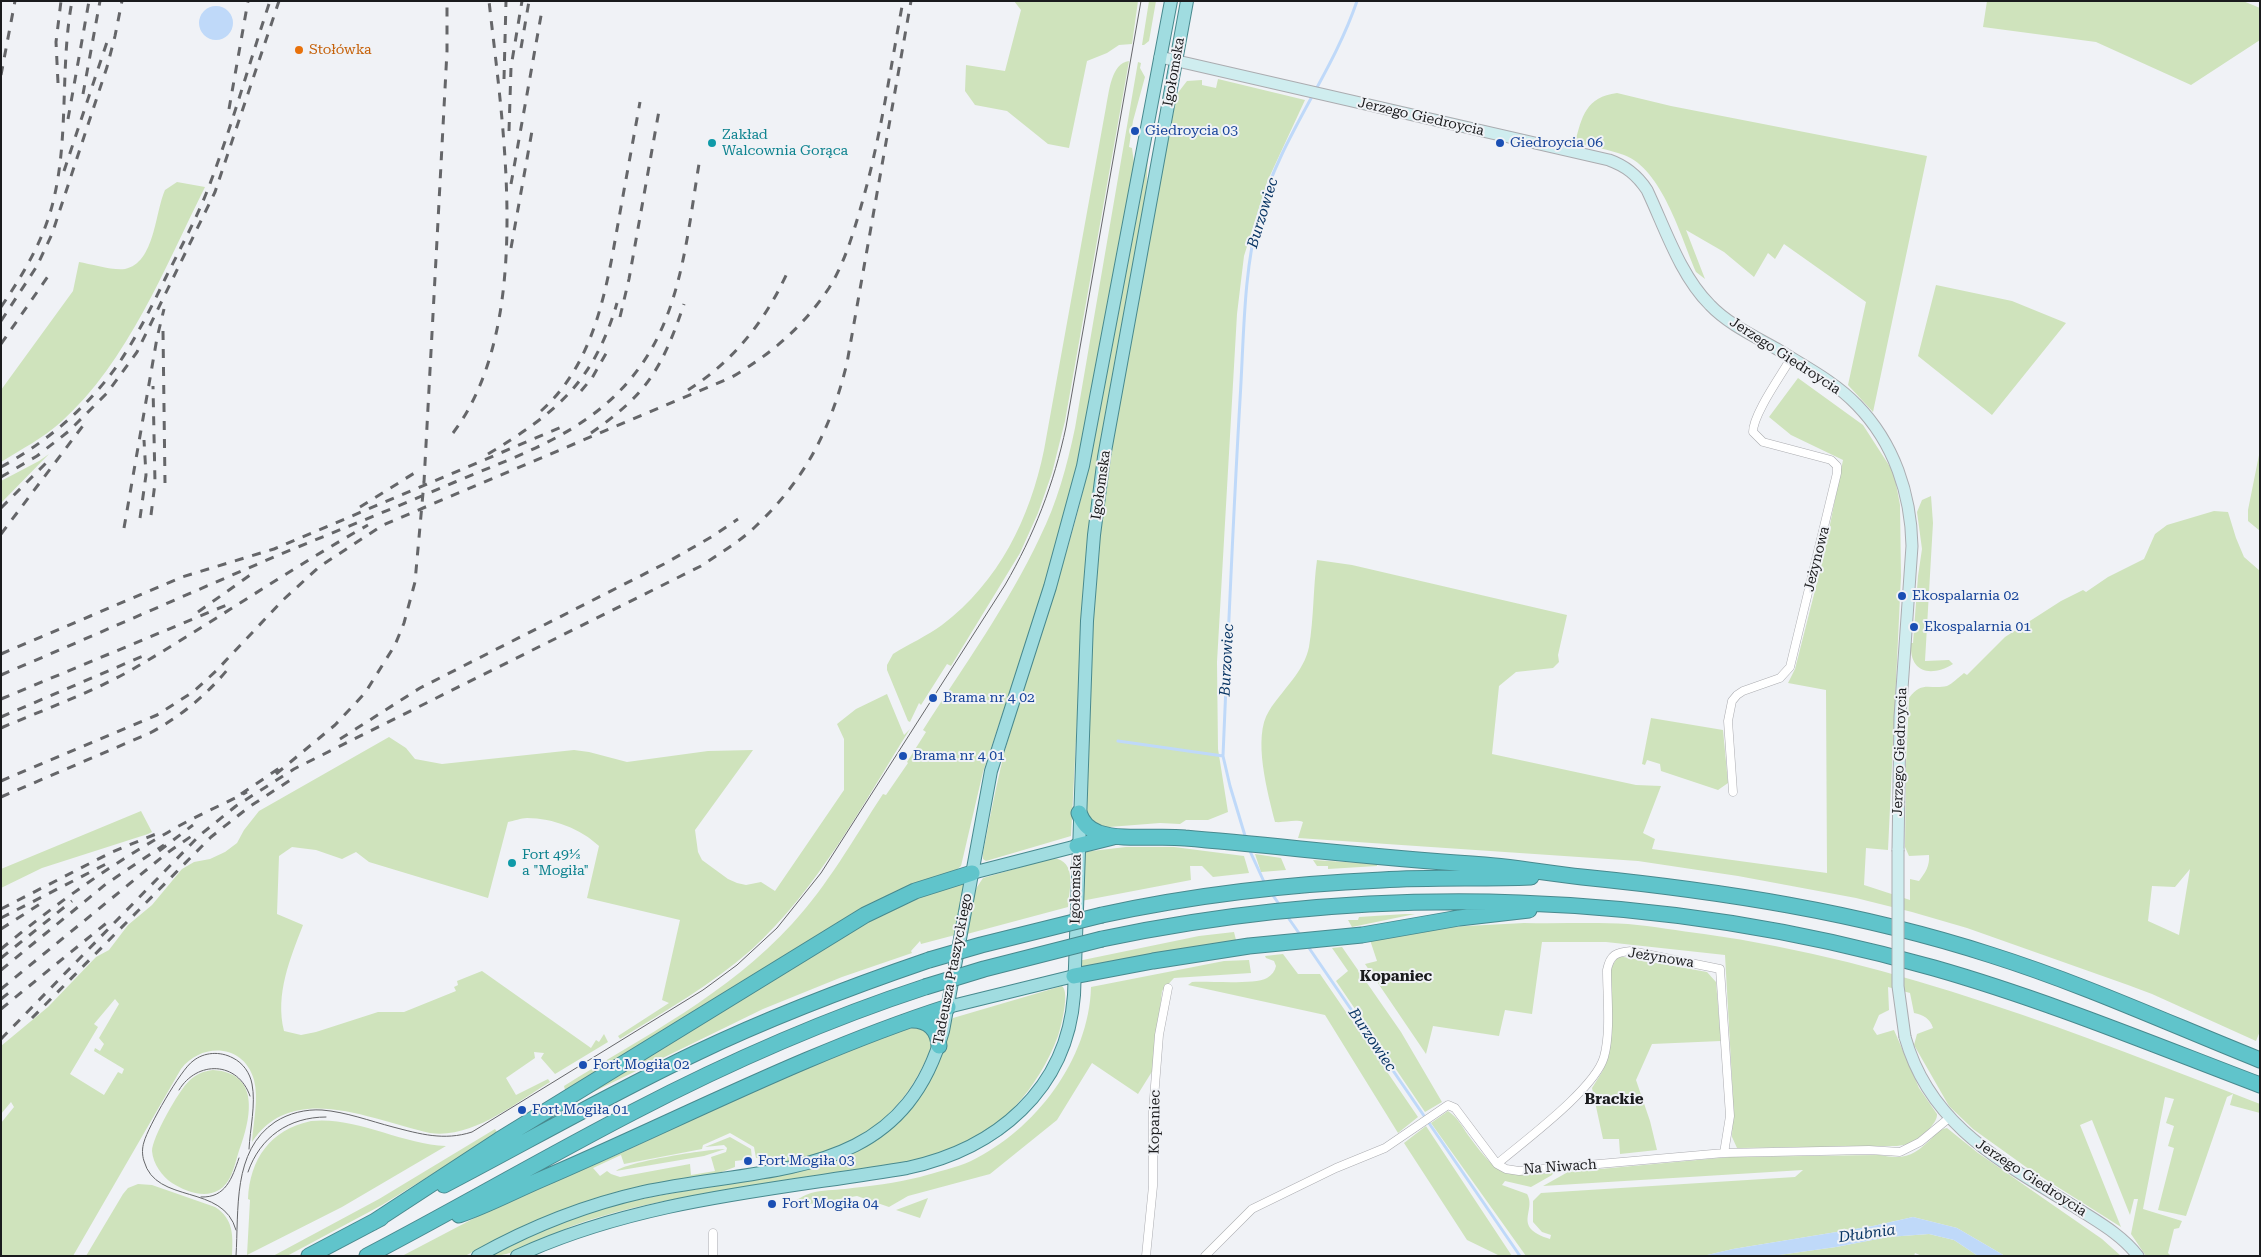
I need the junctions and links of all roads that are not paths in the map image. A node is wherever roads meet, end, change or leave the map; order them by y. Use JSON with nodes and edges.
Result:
{"nodes":[{"id":1,"x":1171,"y":1,"type":"edge"},
{"id":2,"x":1187,"y":1,"type":"edge"},
{"id":3,"x":1160,"y":57,"type":"junction"},
{"id":4,"x":1176,"y":61,"type":"junction"},
{"id":5,"x":1791,"y":358,"type":"junction"},
{"id":6,"x":1733,"y":792,"type":"dead end"},
{"id":7,"x":1078,"y":813,"type":"junction"},
{"id":8,"x":1117,"y":836,"type":"junction"},
{"id":9,"x":1077,"y":846,"type":"junction"},
{"id":10,"x":972,"y":873,"type":"junction"},
{"id":11,"x":1580,"y":876,"type":"junction"},
{"id":12,"x":1568,"y":905,"type":"junction"},
{"id":13,"x":1074,"y":976,"type":"junction"},
{"id":14,"x":1168,"y":988,"type":"dead end"},
{"id":15,"x":948,"y":1007,"type":"junction"},
{"id":16,"x":908,"y":1020,"type":"junction"},
{"id":17,"x":939,"y":1046,"type":"junction"},
{"id":18,"x":2260,"y":1060,"type":"edge"},
{"id":19,"x":2260,"y":1085,"type":"edge"},
{"id":20,"x":1949,"y":1118,"type":"junction"},
{"id":21,"x":1724,"y":1154,"type":"junction"},
{"id":22,"x":1497,"y":1164,"type":"junction"},
{"id":23,"x":372,"y":1223,"type":"junction"},
{"id":24,"x":713,"y":1232,"type":"dead end"},
{"id":25,"x":411,"y":1233,"type":"junction"},
{"id":26,"x":1206,"y":1255,"type":"edge"},
{"id":27,"x":309,"y":1256,"type":"edge"},
{"id":28,"x":367,"y":1256,"type":"edge"},
{"id":29,"x":478,"y":1256,"type":"edge"},
{"id":30,"x":517,"y":1256,"type":"edge"},
{"id":31,"x":713,"y":1256,"type":"edge"},
{"id":32,"x":1146,"y":1256,"type":"edge"},
{"id":33,"x":2138,"y":1256,"type":"edge"}],
"edges":[{"from":1,"to":3,"type":"main road","name":"Igołomska"},
{"from":2,"to":4,"type":"main road","name":"Igołomska"},
{"from":3,"to":4,"type":"street","name":"Jerzego Giedroycia"},
{"from":3,"to":10,"type":"main road","name":"Igołomska"},
{"from":4,"to":5,"type":"street","name":"Jerzego Giedroycia"},
{"from":4,"to":7,"type":"main road","name":"Igołomska"},
{"from":5,"to":6,"type":"street","name":"Jeżynowa"},
{"from":5,"to":20,"type":"street","name":"Jerzego Giedroycia","bridge":true},
{"from":7,"to":8,"type":"highway"},
{"from":7,"to":9,"type":"main road","name":"Igołomska"},
{"from":8,"to":9,"type":"highway"},
{"from":8,"to":11,"type":"highway"},
{"from":9,"to":10,"type":"main road"},
{"from":9,"to":13,"type":"main road","name":"Igołomska"},
{"from":10,"to":15,"type":"main road","name":"Tadeusza Ptaszyckiego"},
{"from":10,"to":23,"type":"highway"},
{"from":11,"to":18,"type":"highway"},
{"from":11,"to":23,"type":"highway","bridge":true},
{"from":12,"to":13,"type":"highway"},
{"from":12,"to":19,"type":"highway"},
{"from":12,"to":25,"type":"highway","bridge":true},
{"from":13,"to":15,"type":"main road"},
{"from":13,"to":30,"type":"main road"},
{"from":14,"to":32,"type":"street","name":"Kopaniec"},
{"from":15,"to":16,"type":"highway"},
{"from":15,"to":17,"type":"main road","name":"Tadeusza Ptaszyckiego"},
{"from":16,"to":17,"type":"highway"},
{"from":16,"to":25,"type":"highway"},
{"from":17,"to":29,"type":"main road","name":"Tadeusza Ptaszyckiego"},
{"from":20,"to":21,"type":"street","name":"Na Niwach"},
{"from":20,"to":33,"type":"street","name":"Jerzego Giedroycia"},
{"from":21,"to":22,"type":"street","name":"Na Niwach"},
{"from":21,"to":22,"type":"street","name":"Jeżynowa"},
{"from":22,"to":26,"type":"street"},
{"from":23,"to":27,"type":"highway"},
{"from":24,"to":31,"type":"street"},
{"from":25,"to":28,"type":"highway"}]}
